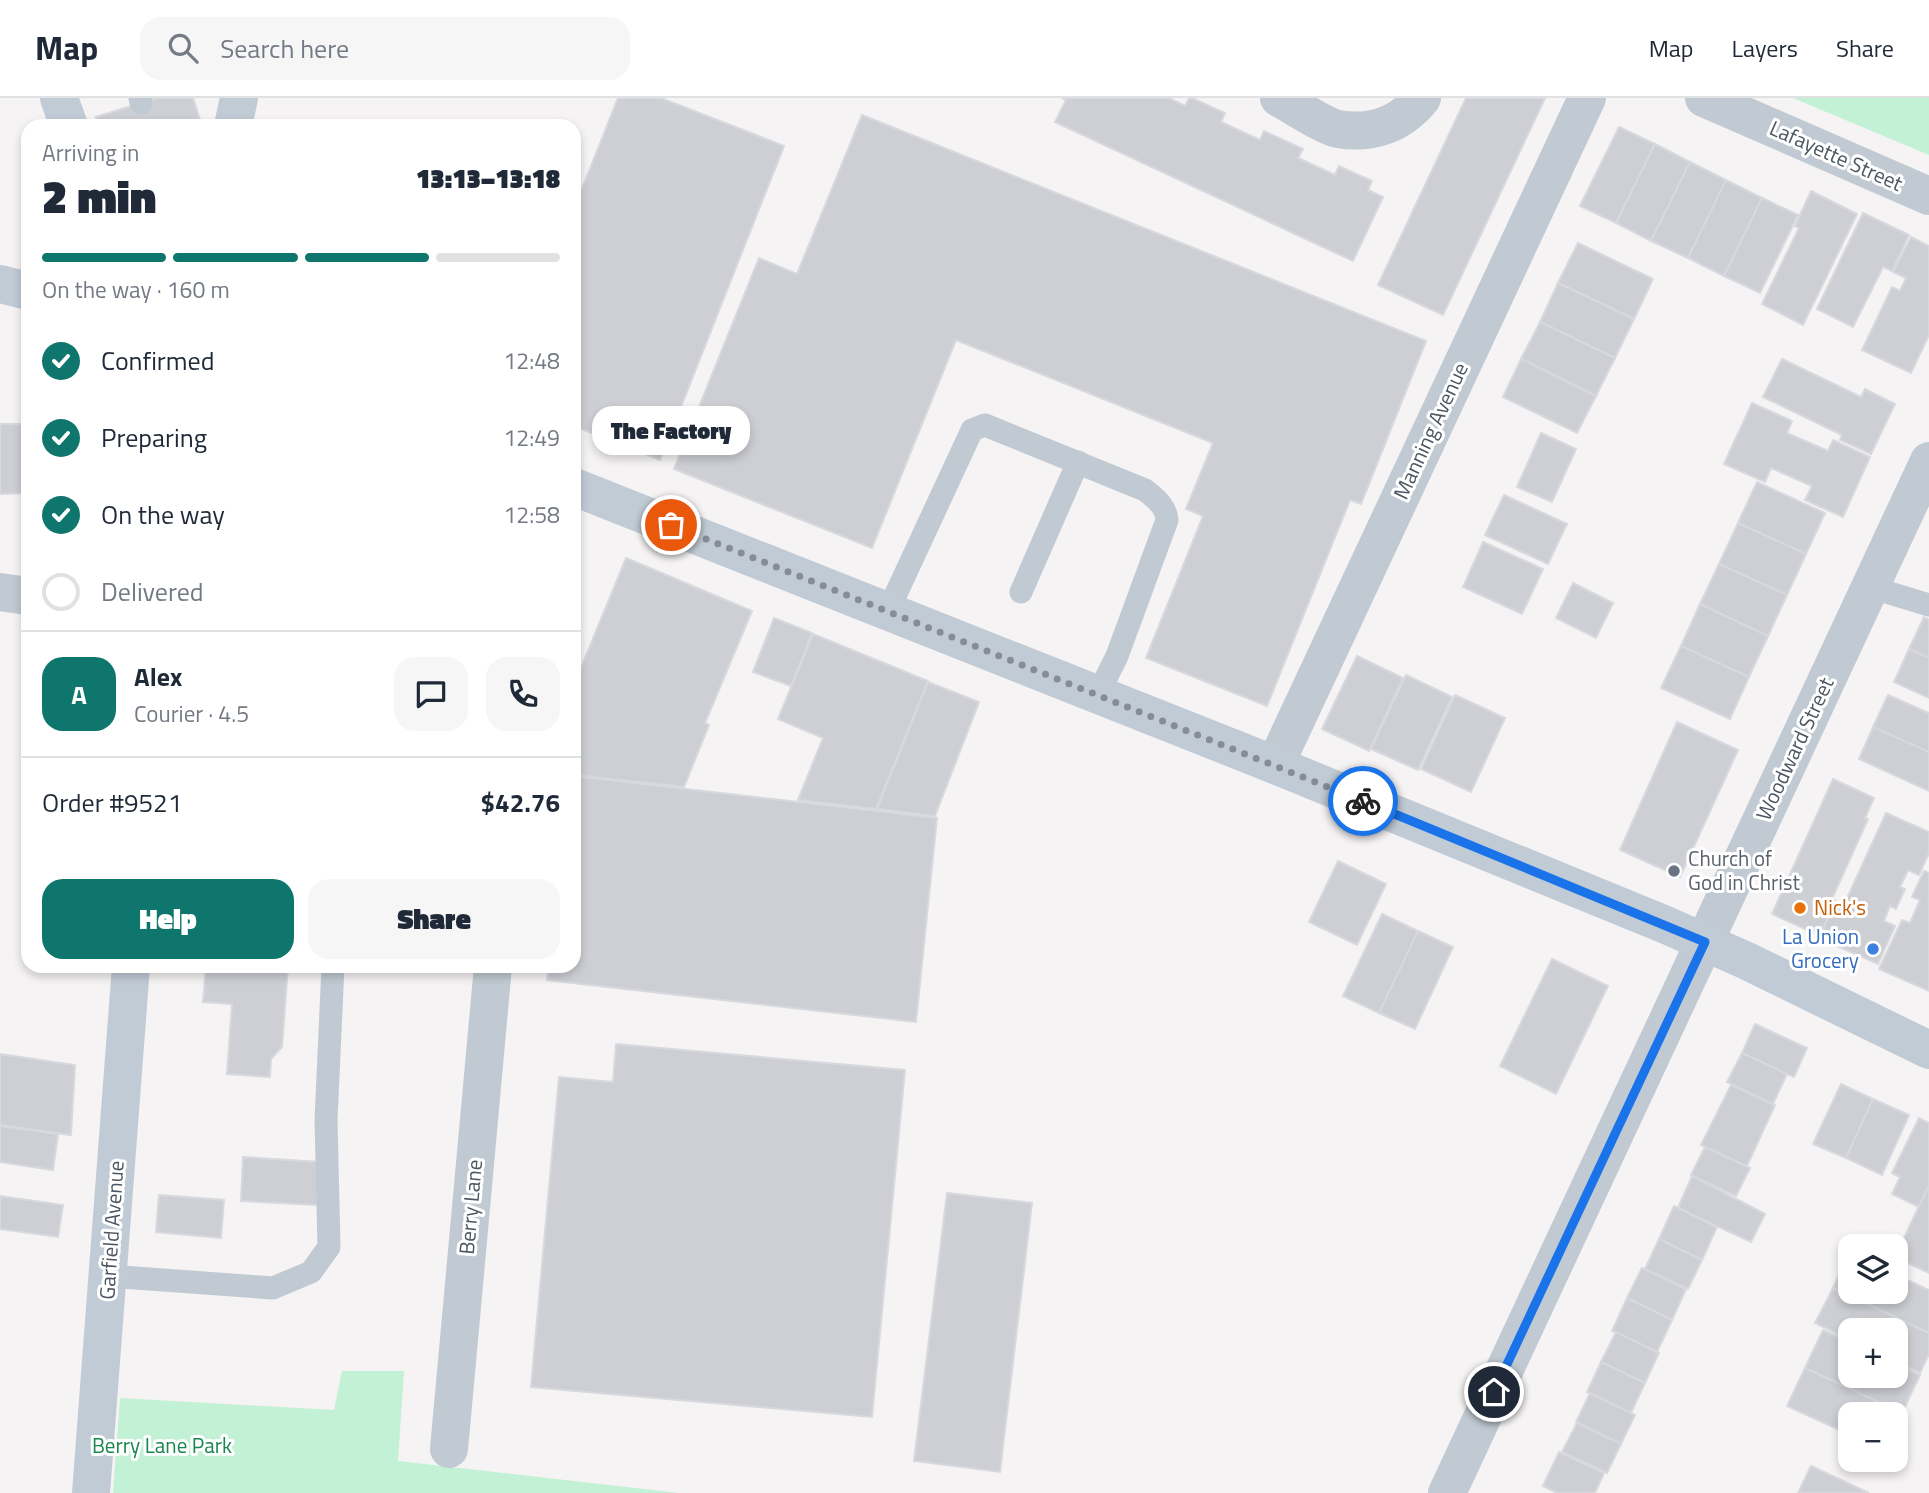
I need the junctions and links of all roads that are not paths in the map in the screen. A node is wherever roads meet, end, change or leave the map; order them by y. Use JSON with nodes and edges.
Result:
{"nodes":[{"id":1,"x":59,"y":98,"type":"edge"},
{"id":2,"x":239,"y":98,"type":"edge"},
{"id":3,"x":1279,"y":98,"type":"edge"},
{"id":4,"x":1422,"y":98,"type":"edge"},
{"id":5,"x":1587,"y":98,"type":"edge"},
{"id":6,"x":1704,"y":98,"type":"edge"},
{"id":7,"x":66,"y":119,"type":"edge"},
{"id":8,"x":234,"y":119,"type":"edge"},
{"id":9,"x":1929,"y":197,"type":"edge"},
{"id":10,"x":0,"y":284,"type":"edge"},
{"id":11,"x":21,"y":289,"type":"edge"},
{"id":12,"x":1929,"y":461,"type":"edge"},
{"id":13,"x":1078,"y":462,"type":"junction"},
{"id":14,"x":581,"y":490,"type":"edge"},
{"id":15,"x":1870,"y":587,"type":"junction"},
{"id":16,"x":0,"y":592,"type":"edge"},
{"id":17,"x":1021,"y":592,"type":"dead end"},
{"id":18,"x":21,"y":595,"type":"edge"},
{"id":19,"x":1929,"y":605,"type":"edge"},
{"id":20,"x":888,"y":611,"type":"junction"},
{"id":21,"x":1098,"y":694,"type":"junction"},
{"id":22,"x":1275,"y":765,"type":"junction"},
{"id":23,"x":1705,"y":942,"type":"junction"},
{"id":24,"x":130,"y":973,"type":"edge"},
{"id":25,"x":333,"y":973,"type":"edge"},
{"id":26,"x":492,"y":973,"type":"edge"},
{"id":27,"x":1929,"y":1050,"type":"edge"},
{"id":28,"x":108,"y":1276,"type":"junction"},
{"id":29,"x":449,"y":1449,"type":"dead end"},
{"id":30,"x":91,"y":1493,"type":"edge"},
{"id":31,"x":1447,"y":1493,"type":"edge"}],
"edges":[{"from":1,"to":7,"type":"street"},
{"from":2,"to":8,"type":"street"},
{"from":3,"to":4,"type":"street"},
{"from":5,"to":22,"type":"street","name":"Manning Avenue"},
{"from":6,"to":9,"type":"street","name":"Lafayette Street"},
{"from":10,"to":11,"type":"street"},
{"from":12,"to":15,"type":"street","name":"Woodward Street"},
{"from":13,"to":17,"type":"lane"},
{"from":13,"to":20,"type":"lane"},
{"from":13,"to":21,"type":"lane"},
{"from":14,"to":20,"type":"street"},
{"from":15,"to":19,"type":"lane"},
{"from":15,"to":23,"type":"street","name":"Woodward Street"},
{"from":16,"to":18,"type":"street"},
{"from":20,"to":21,"type":"street"},
{"from":21,"to":22,"type":"street"},
{"from":22,"to":23,"type":"street"},
{"from":23,"to":27,"type":"street"},
{"from":23,"to":31,"type":"street","name":"Woodward Street"},
{"from":24,"to":28,"type":"street","name":"Garfield Avenue"},
{"from":25,"to":28,"type":"lane"},
{"from":26,"to":29,"type":"street","name":"Berry Lane"},
{"from":28,"to":30,"type":"street","name":"Garfield Avenue"}]}
